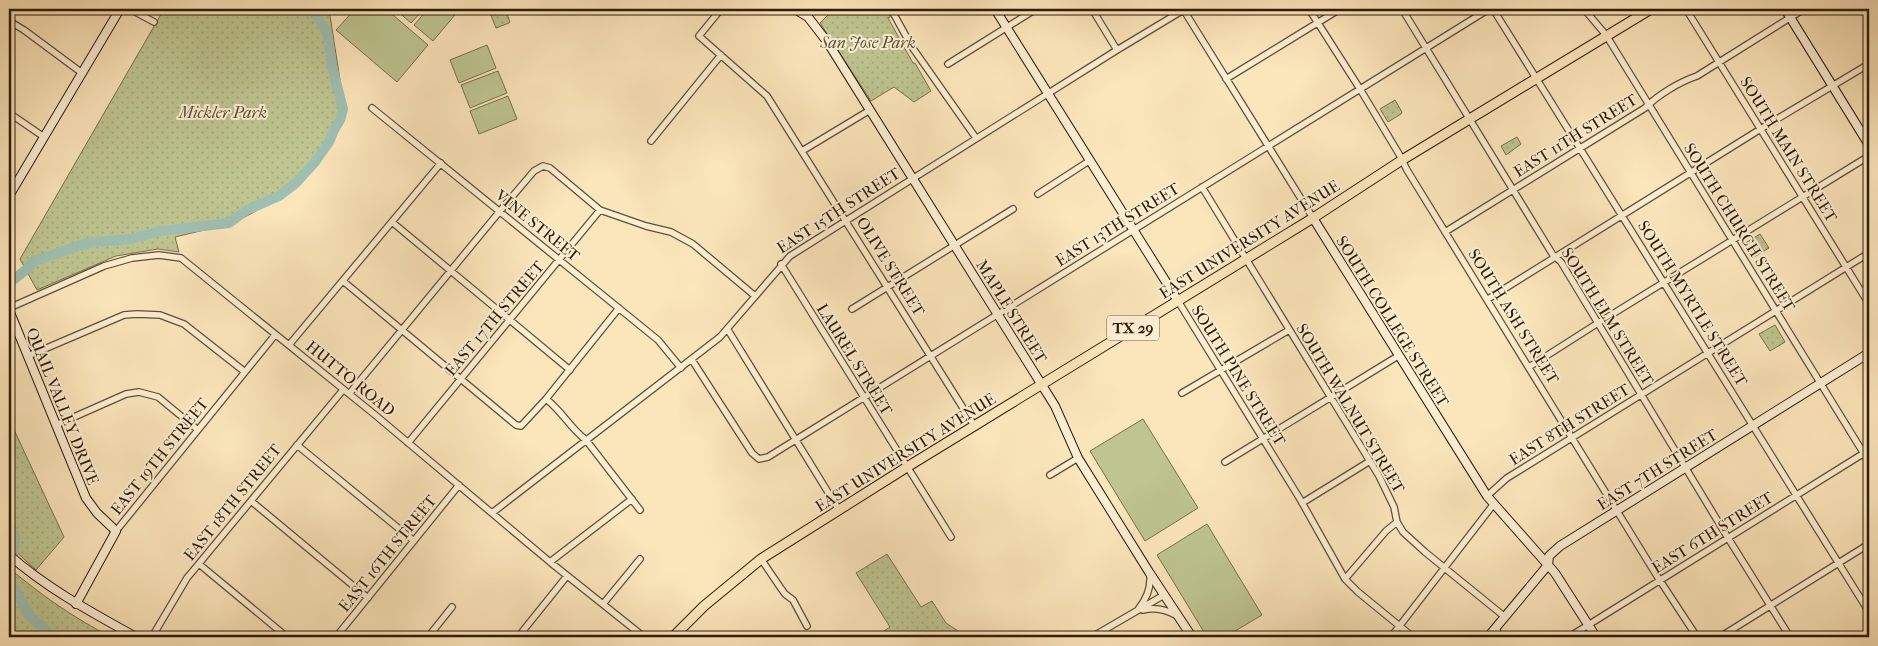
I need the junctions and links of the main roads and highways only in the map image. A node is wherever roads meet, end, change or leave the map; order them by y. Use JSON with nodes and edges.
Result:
{"nodes":[{"id":1,"x":1650,"y":9,"type":"edge"},
{"id":2,"x":673,"y":637,"type":"edge"}],
"edges":[{"from":1,"to":2,"type":"main road","name":"EAST UNIVERSITY AVENUE","number":"TX 29"}]}
